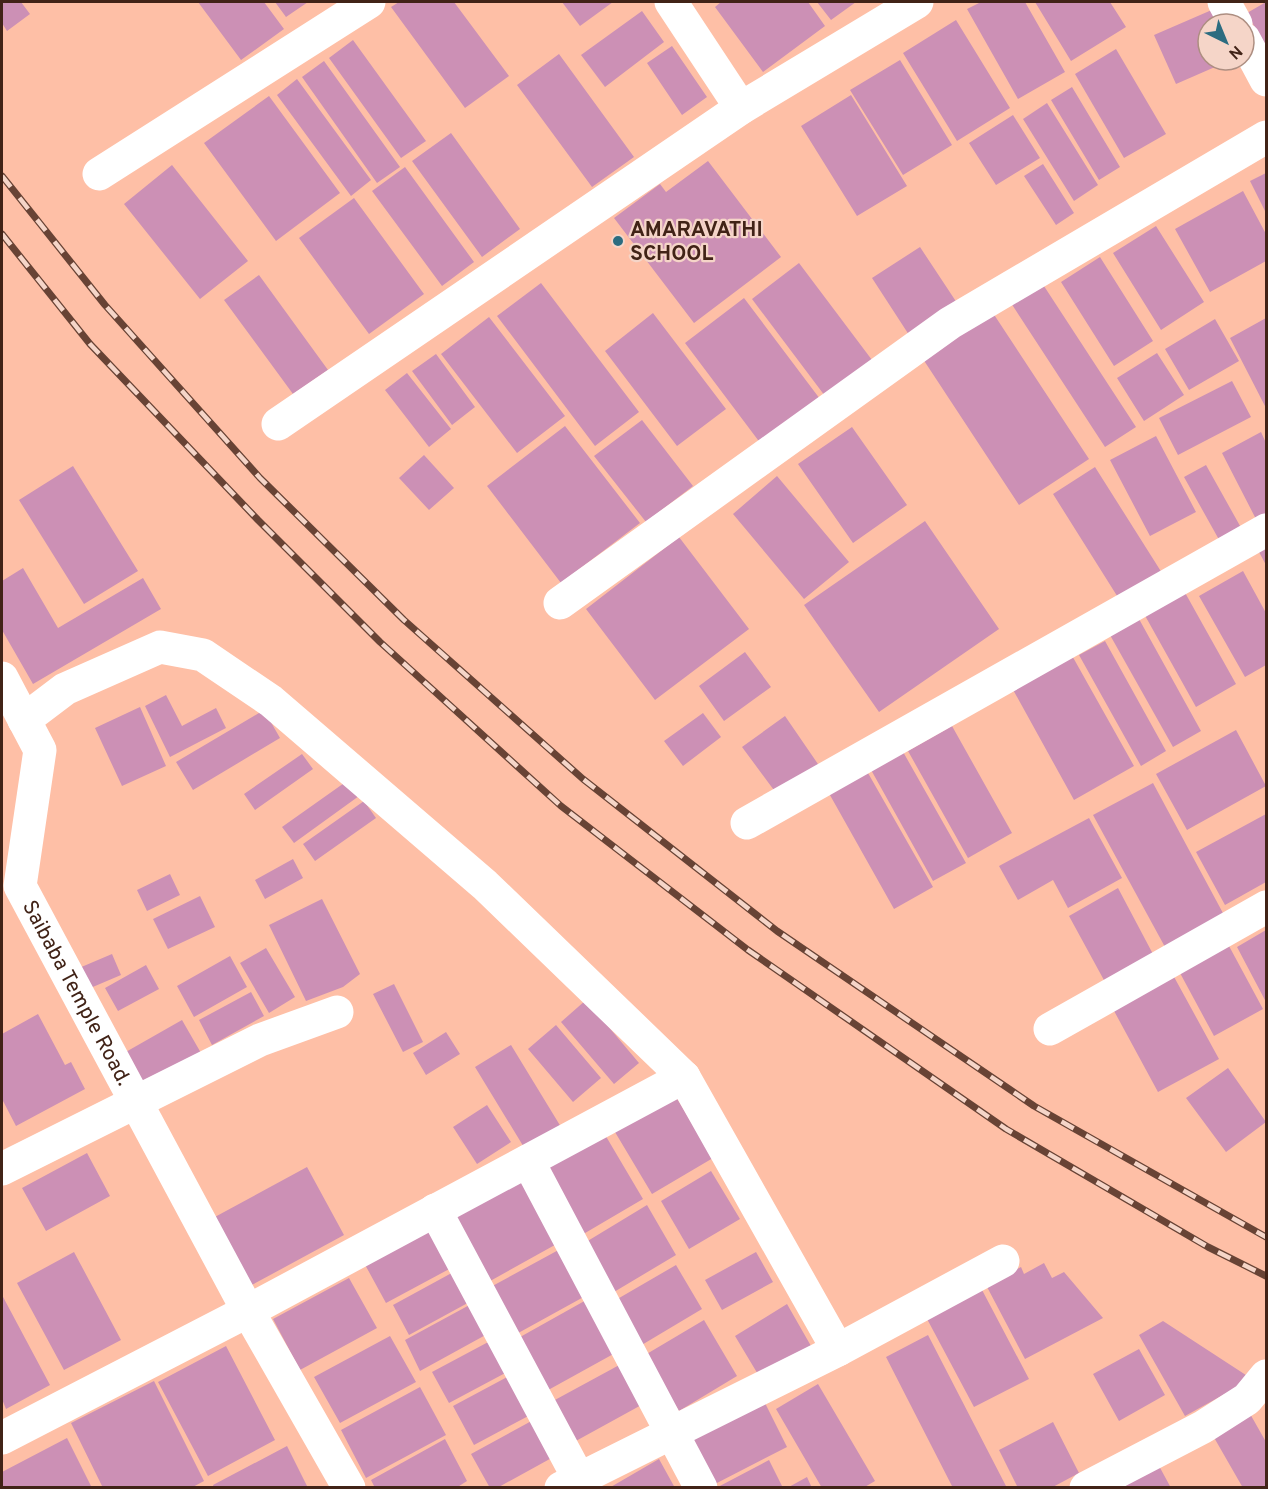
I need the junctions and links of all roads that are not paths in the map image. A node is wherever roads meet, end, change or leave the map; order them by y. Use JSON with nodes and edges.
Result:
{"nodes":[{"id":1,"x":369,"y":2,"type":"edge"},
{"id":2,"x":671,"y":2,"type":"edge"},
{"id":3,"x":917,"y":2,"type":"edge"},
{"id":4,"x":1256,"y":61,"type":"edge"},
{"id":5,"x":1266,"y":80,"type":"edge"},
{"id":6,"x":741,"y":108,"type":"junction"},
{"id":7,"x":1266,"y":137,"type":"edge"},
{"id":8,"x":99,"y":174,"type":"dead end"},
{"id":9,"x":278,"y":424,"type":"dead end"},
{"id":10,"x":1266,"y":530,"type":"edge"},
{"id":11,"x":560,"y":603,"type":"dead end"},
{"id":12,"x":2,"y":678,"type":"edge"},
{"id":13,"x":24,"y":720,"type":"junction"},
{"id":14,"x":747,"y":823,"type":"dead end"},
{"id":15,"x":1266,"y":907,"type":"edge"},
{"id":16,"x":337,"y":1012,"type":"dead end"},
{"id":17,"x":1050,"y":1029,"type":"dead end"},
{"id":18,"x":684,"y":1077,"type":"junction"},
{"id":19,"x":136,"y":1102,"type":"junction"},
{"id":20,"x":528,"y":1161,"type":"junction"},
{"id":21,"x":2,"y":1169,"type":"edge"},
{"id":22,"x":435,"y":1210,"type":"junction"},
{"id":23,"x":1003,"y":1261,"type":"dead end"},
{"id":24,"x":248,"y":1311,"type":"junction"},
{"id":25,"x":838,"y":1350,"type":"junction"},
{"id":26,"x":1266,"y":1376,"type":"edge"},
{"id":27,"x":673,"y":1433,"type":"junction"},
{"id":28,"x":2,"y":1438,"type":"edge"},
{"id":29,"x":570,"y":1483,"type":"edge"},
{"id":30,"x":349,"y":1488,"type":"edge"},
{"id":31,"x":701,"y":1488,"type":"edge"},
{"id":32,"x":1086,"y":1488,"type":"edge"}],
"edges":[{"from":1,"to":8,"type":"street"},
{"from":2,"to":6,"type":"street"},
{"from":3,"to":6,"type":"street"},
{"from":4,"to":5,"type":"street"},
{"from":6,"to":9,"type":"street"},
{"from":7,"to":11,"type":"street"},
{"from":10,"to":14,"type":"street"},
{"from":12,"to":13,"type":"street","name":"Saibaba Temple Road."},
{"from":13,"to":18,"type":"street"},
{"from":13,"to":19,"type":"street","name":"Saibaba Temple Road."},
{"from":15,"to":17,"type":"street"},
{"from":16,"to":19,"type":"street"},
{"from":18,"to":20,"type":"street"},
{"from":18,"to":25,"type":"street"},
{"from":19,"to":21,"type":"street"},
{"from":19,"to":24,"type":"street","name":"Saibaba Temple Road."},
{"from":20,"to":22,"type":"street"},
{"from":20,"to":27,"type":"street"},
{"from":22,"to":24,"type":"street"},
{"from":22,"to":29,"type":"street"},
{"from":23,"to":25,"type":"street"},
{"from":24,"to":28,"type":"street"},
{"from":24,"to":30,"type":"street","name":"Saibaba Temple Road."},
{"from":25,"to":27,"type":"street"},
{"from":26,"to":32,"type":"street"},
{"from":27,"to":29,"type":"street"},
{"from":27,"to":31,"type":"street"}]}
